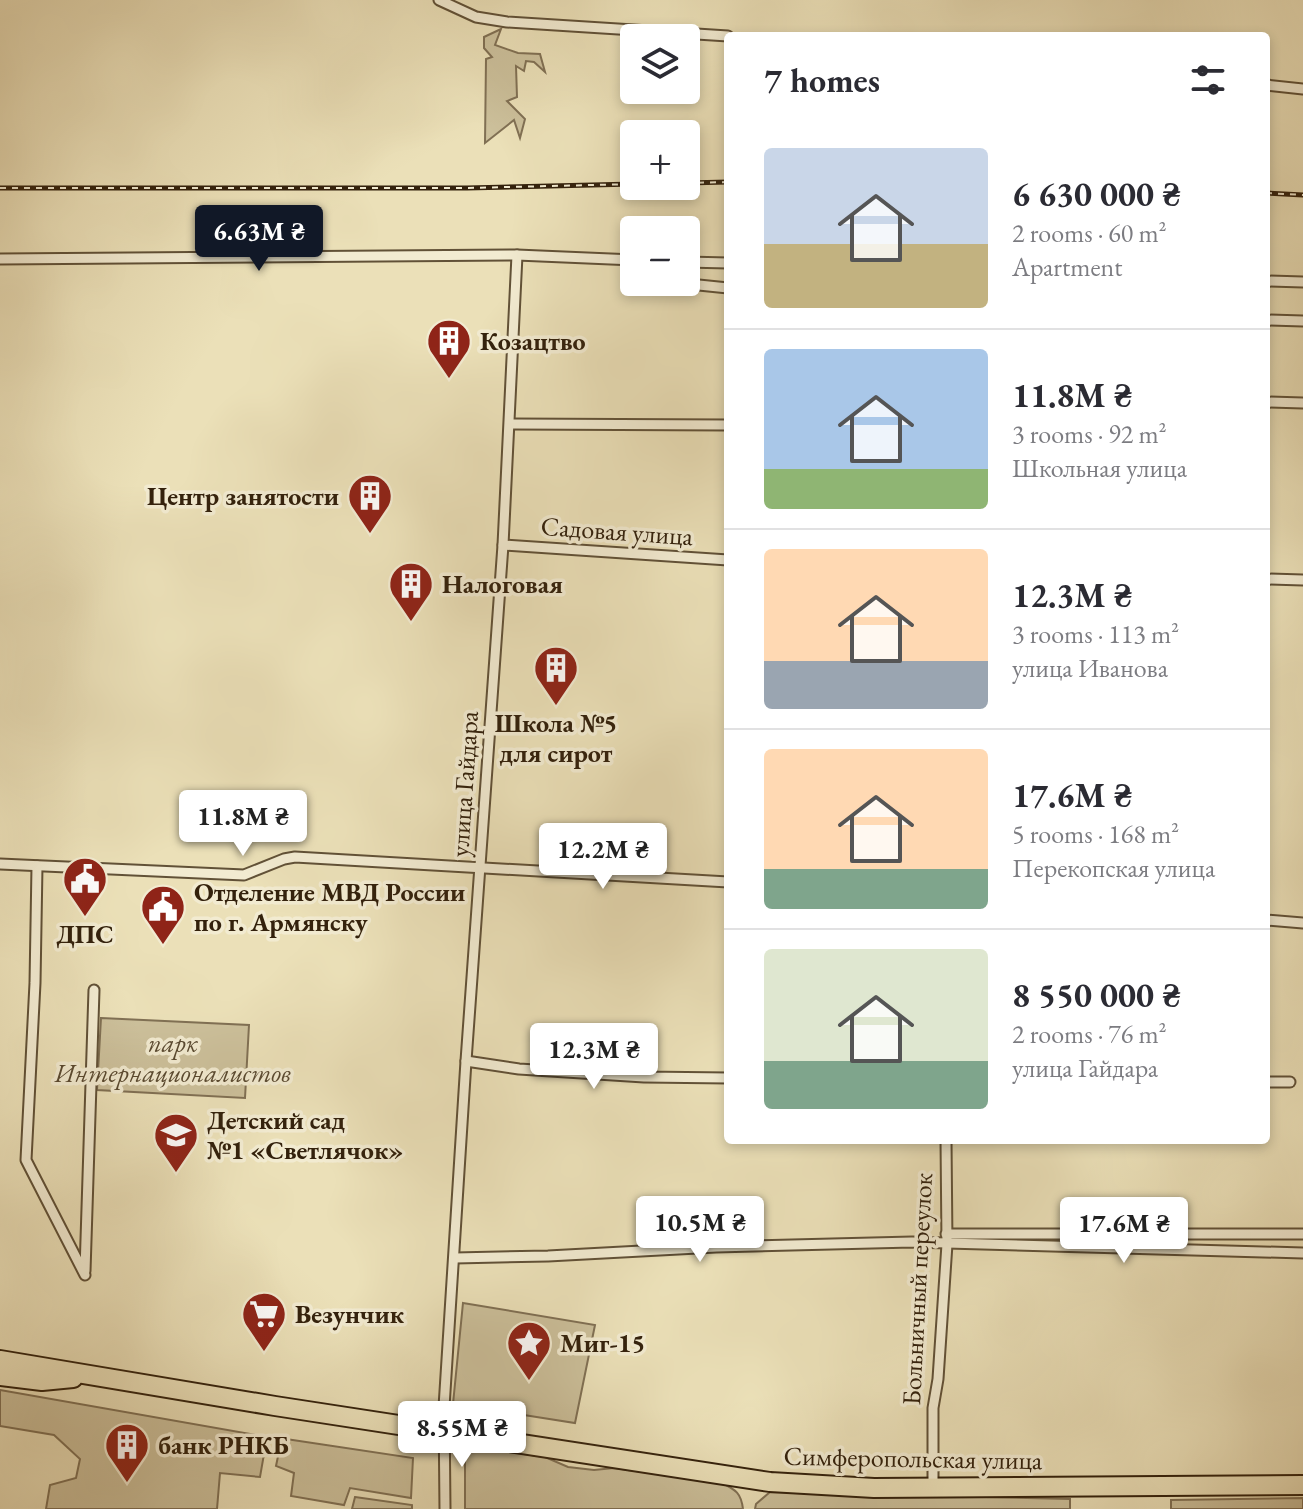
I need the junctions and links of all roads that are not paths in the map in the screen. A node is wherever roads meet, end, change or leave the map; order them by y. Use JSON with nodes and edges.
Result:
{"nodes":[{"id":1,"x":439,"y":0,"type":"edge"},
{"id":2,"x":724,"y":36,"type":"edge"},
{"id":3,"x":1270,"y":85,"type":"edge"},
{"id":4,"x":1303,"y":89,"type":"edge"},
{"id":5,"x":517,"y":255,"type":"junction"},
{"id":6,"x":0,"y":259,"type":"edge"},
{"id":7,"x":620,"y":259,"type":"edge"},
{"id":8,"x":700,"y":262,"type":"edge"},
{"id":9,"x":724,"y":263,"type":"edge"},
{"id":10,"x":1270,"y":281,"type":"edge"},
{"id":11,"x":1303,"y":282,"type":"edge"},
{"id":12,"x":700,"y":285,"type":"edge"},
{"id":13,"x":724,"y":288,"type":"edge"},
{"id":14,"x":1270,"y":320,"type":"edge"},
{"id":15,"x":1303,"y":321,"type":"edge"},
{"id":16,"x":1270,"y":402,"type":"edge"},
{"id":17,"x":1303,"y":403,"type":"edge"},
{"id":18,"x":511,"y":424,"type":"junction"},
{"id":19,"x":724,"y":425,"type":"edge"},
{"id":20,"x":503,"y":545,"type":"junction"},
{"id":21,"x":724,"y":560,"type":"edge"},
{"id":22,"x":1270,"y":579,"type":"edge"},
{"id":23,"x":1303,"y":580,"type":"edge"},
{"id":24,"x":0,"y":864,"type":"edge"},
{"id":25,"x":37,"y":866,"type":"junction"},
{"id":26,"x":480,"y":870,"type":"junction"},
{"id":27,"x":724,"y":882,"type":"edge"},
{"id":28,"x":1270,"y":920,"type":"edge"},
{"id":29,"x":1303,"y":923,"type":"edge"},
{"id":30,"x":94,"y":990,"type":"dead end"},
{"id":31,"x":466,"y":1061,"type":"junction"},
{"id":32,"x":724,"y":1078,"type":"edge"},
{"id":33,"x":1270,"y":1082,"type":"edge"},
{"id":34,"x":1290,"y":1082,"type":"dead end"},
{"id":35,"x":946,"y":1144,"type":"edge"},
{"id":36,"x":1303,"y":1234,"type":"edge"},
{"id":37,"x":946,"y":1239,"type":"junction"},
{"id":38,"x":1303,"y":1253,"type":"edge"},
{"id":39,"x":455,"y":1258,"type":"junction"},
{"id":40,"x":0,"y":1360,"type":"edge"},
{"id":41,"x":0,"y":1376,"type":"edge"},
{"id":42,"x":99,"y":1377,"type":"junction"},
{"id":43,"x":443,"y":1430,"type":"junction"},
{"id":44,"x":1303,"y":1485,"type":"edge"},
{"id":45,"x":933,"y":1488,"type":"junction"},
{"id":46,"x":445,"y":1509,"type":"edge"}],
"edges":[{"from":1,"to":2,"type":"street"},
{"from":3,"to":4,"type":"street"},
{"from":5,"to":6,"type":"street"},
{"from":5,"to":7,"type":"street"},
{"from":5,"to":18,"type":"street","name":"улица Гайдара"},
{"from":8,"to":9,"type":"street"},
{"from":10,"to":11,"type":"street"},
{"from":12,"to":13,"type":"street"},
{"from":14,"to":15,"type":"street"},
{"from":16,"to":17,"type":"street"},
{"from":18,"to":19,"type":"street"},
{"from":18,"to":20,"type":"street","name":"улица Гайдара"},
{"from":20,"to":21,"type":"street","name":"Садовая улица"},
{"from":20,"to":26,"type":"street","name":"улица Гайдара"},
{"from":22,"to":23,"type":"street"},
{"from":24,"to":25,"type":"street"},
{"from":25,"to":26,"type":"street"},
{"from":25,"to":30,"type":"street"},
{"from":26,"to":27,"type":"street"},
{"from":26,"to":31,"type":"street","name":"улица Гайдара"},
{"from":28,"to":29,"type":"street"},
{"from":31,"to":32,"type":"street"},
{"from":31,"to":39,"type":"street","name":"улица Гайдара"},
{"from":33,"to":34,"type":"street"},
{"from":35,"to":37,"type":"street","name":"Больничный переулок"},
{"from":36,"to":37,"type":"street"},
{"from":37,"to":38,"type":"street"},
{"from":37,"to":39,"type":"street"},
{"from":37,"to":45,"type":"street","name":"Больничный переулок"},
{"from":39,"to":43,"type":"street","name":"улица Гайдара"},
{"from":40,"to":42,"type":"highway","name":"Симферопольская улица"},
{"from":41,"to":42,"type":"highway","name":"Симферопольская улица"},
{"from":42,"to":43,"type":"highway","name":"Симферопольская улица"},
{"from":43,"to":45,"type":"highway","name":"Симферопольская улица"},
{"from":43,"to":46,"type":"street","name":"улица Гайдара"},
{"from":44,"to":45,"type":"highway","name":"Симферопольская улица"}]}
